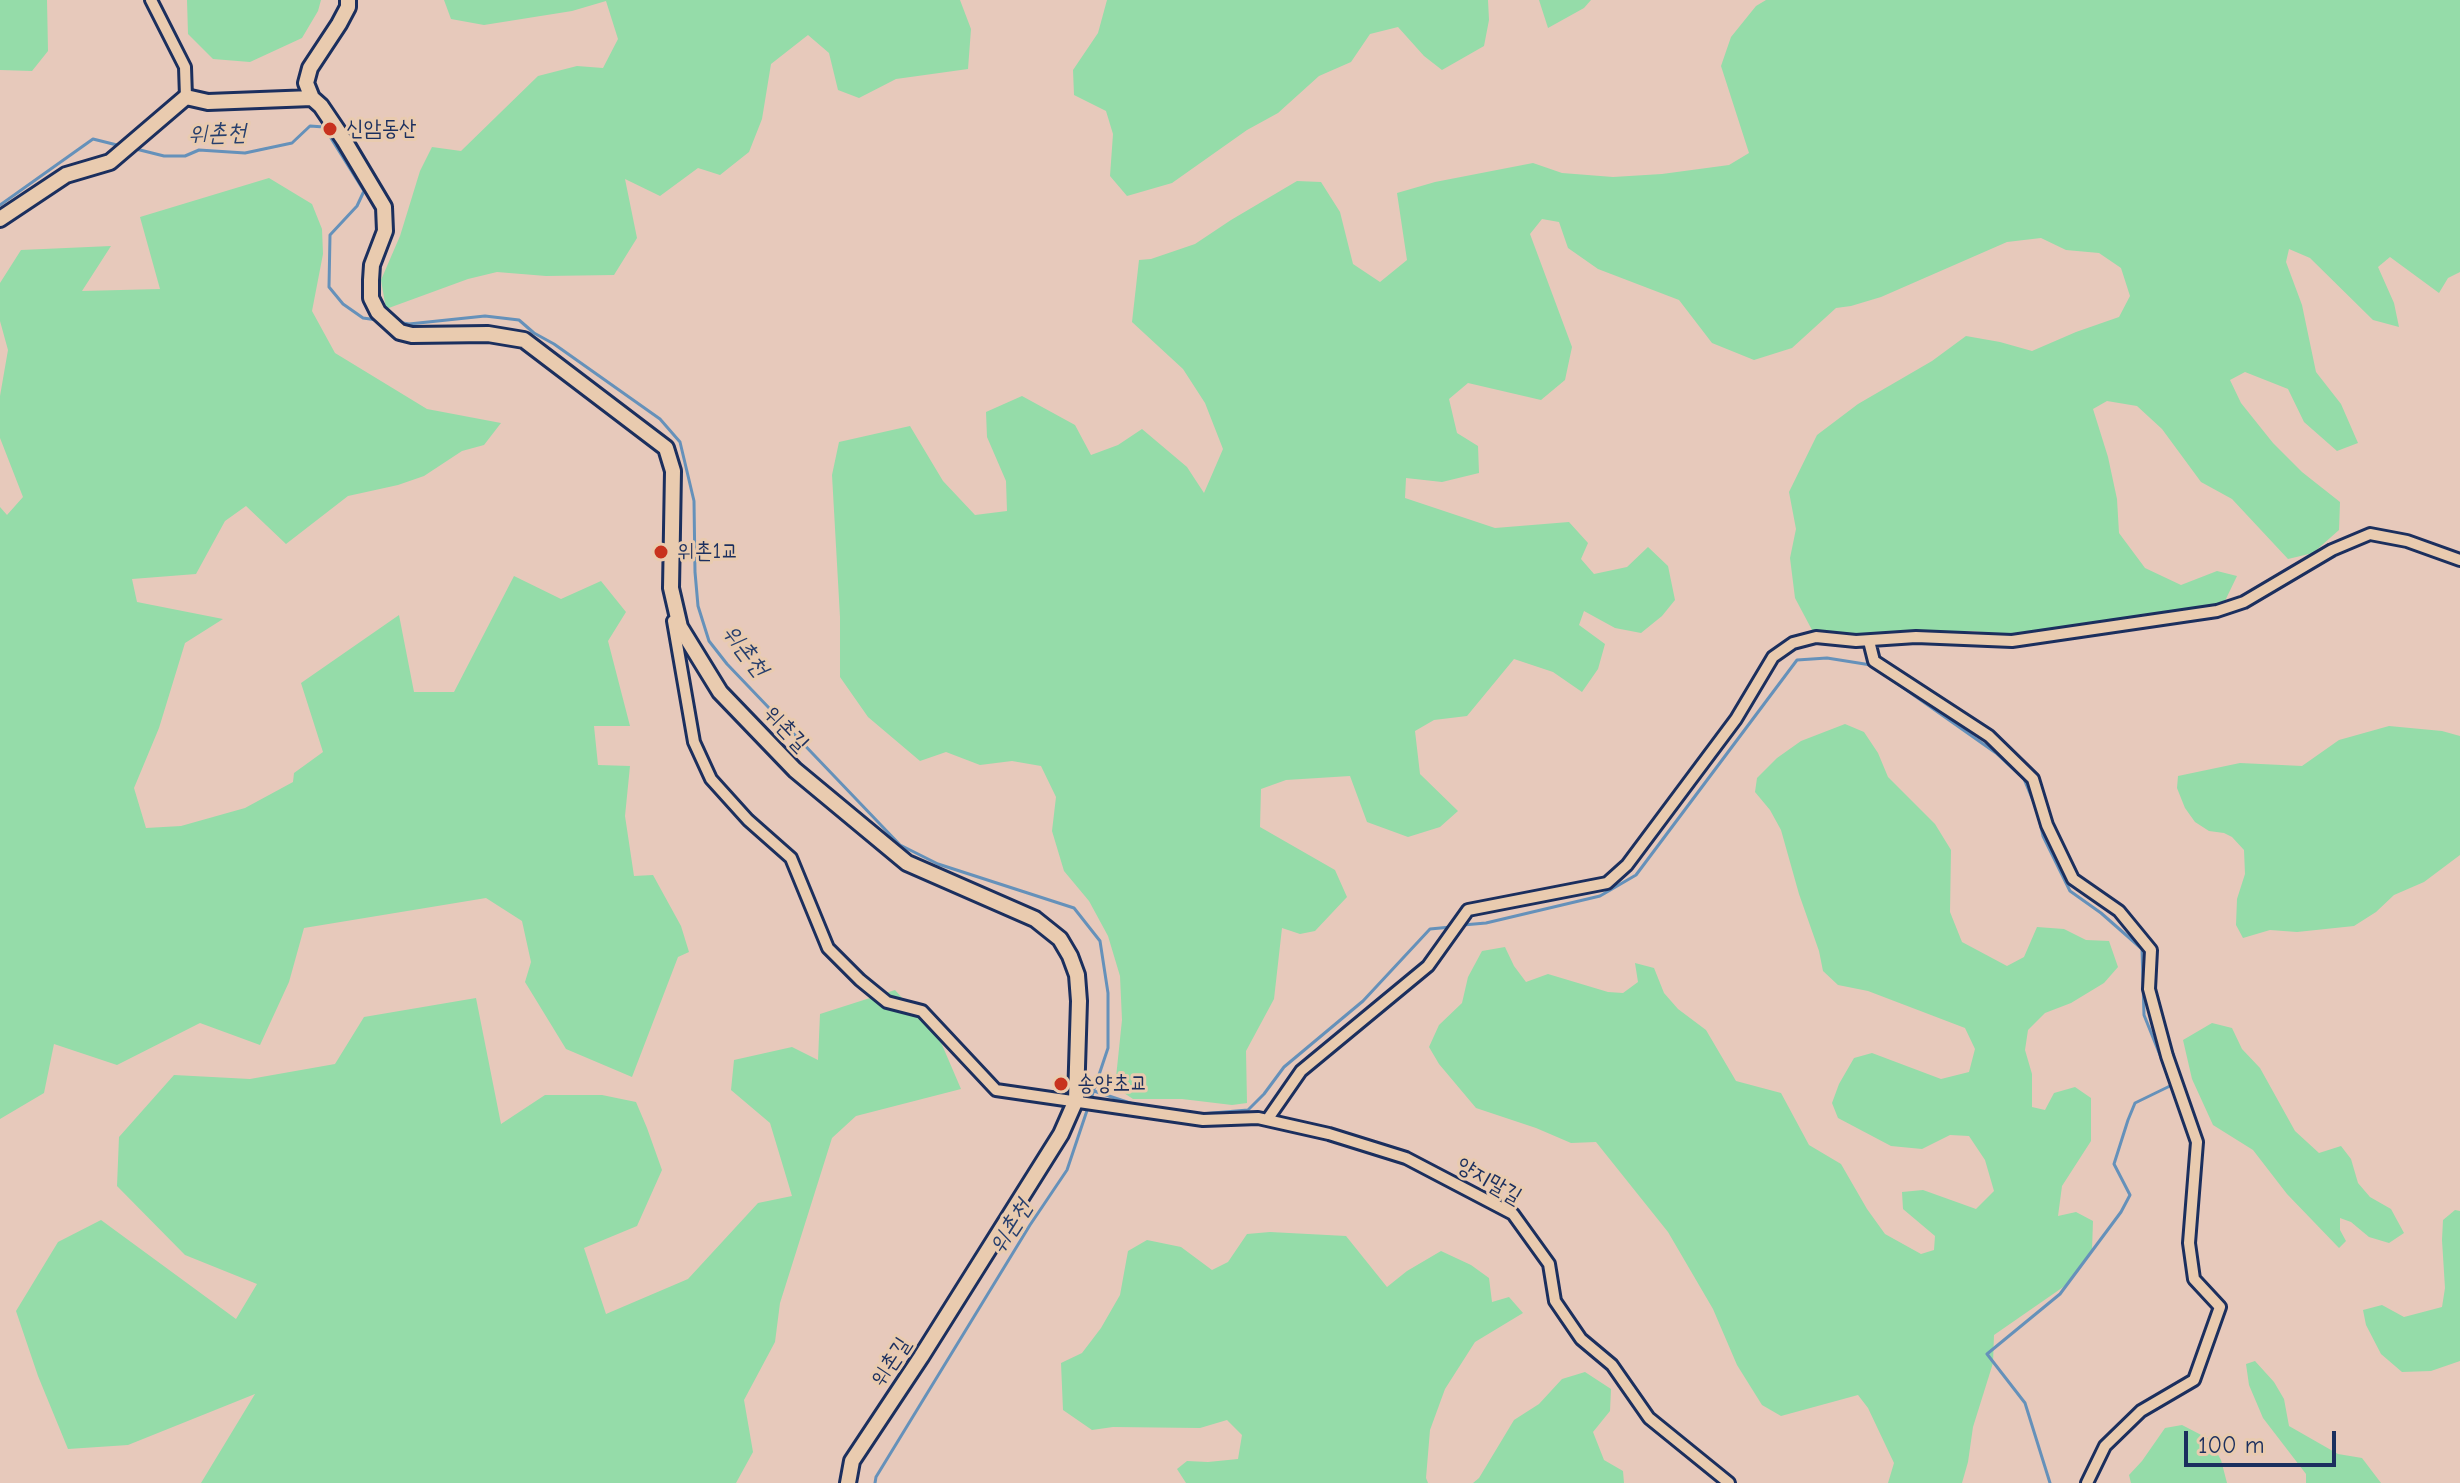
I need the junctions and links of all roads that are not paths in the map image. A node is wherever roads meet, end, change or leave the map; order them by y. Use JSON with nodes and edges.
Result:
{"nodes":[{"id":1,"x":151,"y":0,"type":"edge"},
{"id":2,"x":348,"y":0,"type":"edge"},
{"id":3,"x":186,"y":97,"type":"junction"},
{"id":4,"x":312,"y":98,"type":"junction"},
{"id":5,"x":0,"y":219,"type":"edge"},
{"id":6,"x":2460,"y":560,"type":"edge"},
{"id":7,"x":674,"y":601,"type":"junction"},
{"id":8,"x":1869,"y":641,"type":"junction"},
{"id":9,"x":1079,"y":1101,"type":"junction"},
{"id":10,"x":1267,"y":1120,"type":"junction"},
{"id":11,"x":848,"y":1483,"type":"edge"},
{"id":12,"x":1729,"y":1483,"type":"edge"},
{"id":13,"x":2087,"y":1483,"type":"edge"}],
"edges":[{"from":1,"to":3,"type":"street"},
{"from":2,"to":4,"type":"street"},
{"from":3,"to":4,"type":"street"},
{"from":3,"to":5,"type":"street"},
{"from":4,"to":7,"type":"street","name":"위촌길"},
{"from":6,"to":8,"type":"street"},
{"from":7,"to":9,"type":"street","name":"위촌길"},
{"from":7,"to":9,"type":"street","name":"양지말길"},
{"from":8,"to":10,"type":"street"},
{"from":8,"to":13,"type":"street"},
{"from":9,"to":10,"type":"street","name":"양지말길"},
{"from":9,"to":11,"type":"street","name":"위촌길"},
{"from":10,"to":12,"type":"street","name":"양지말길"}]}
